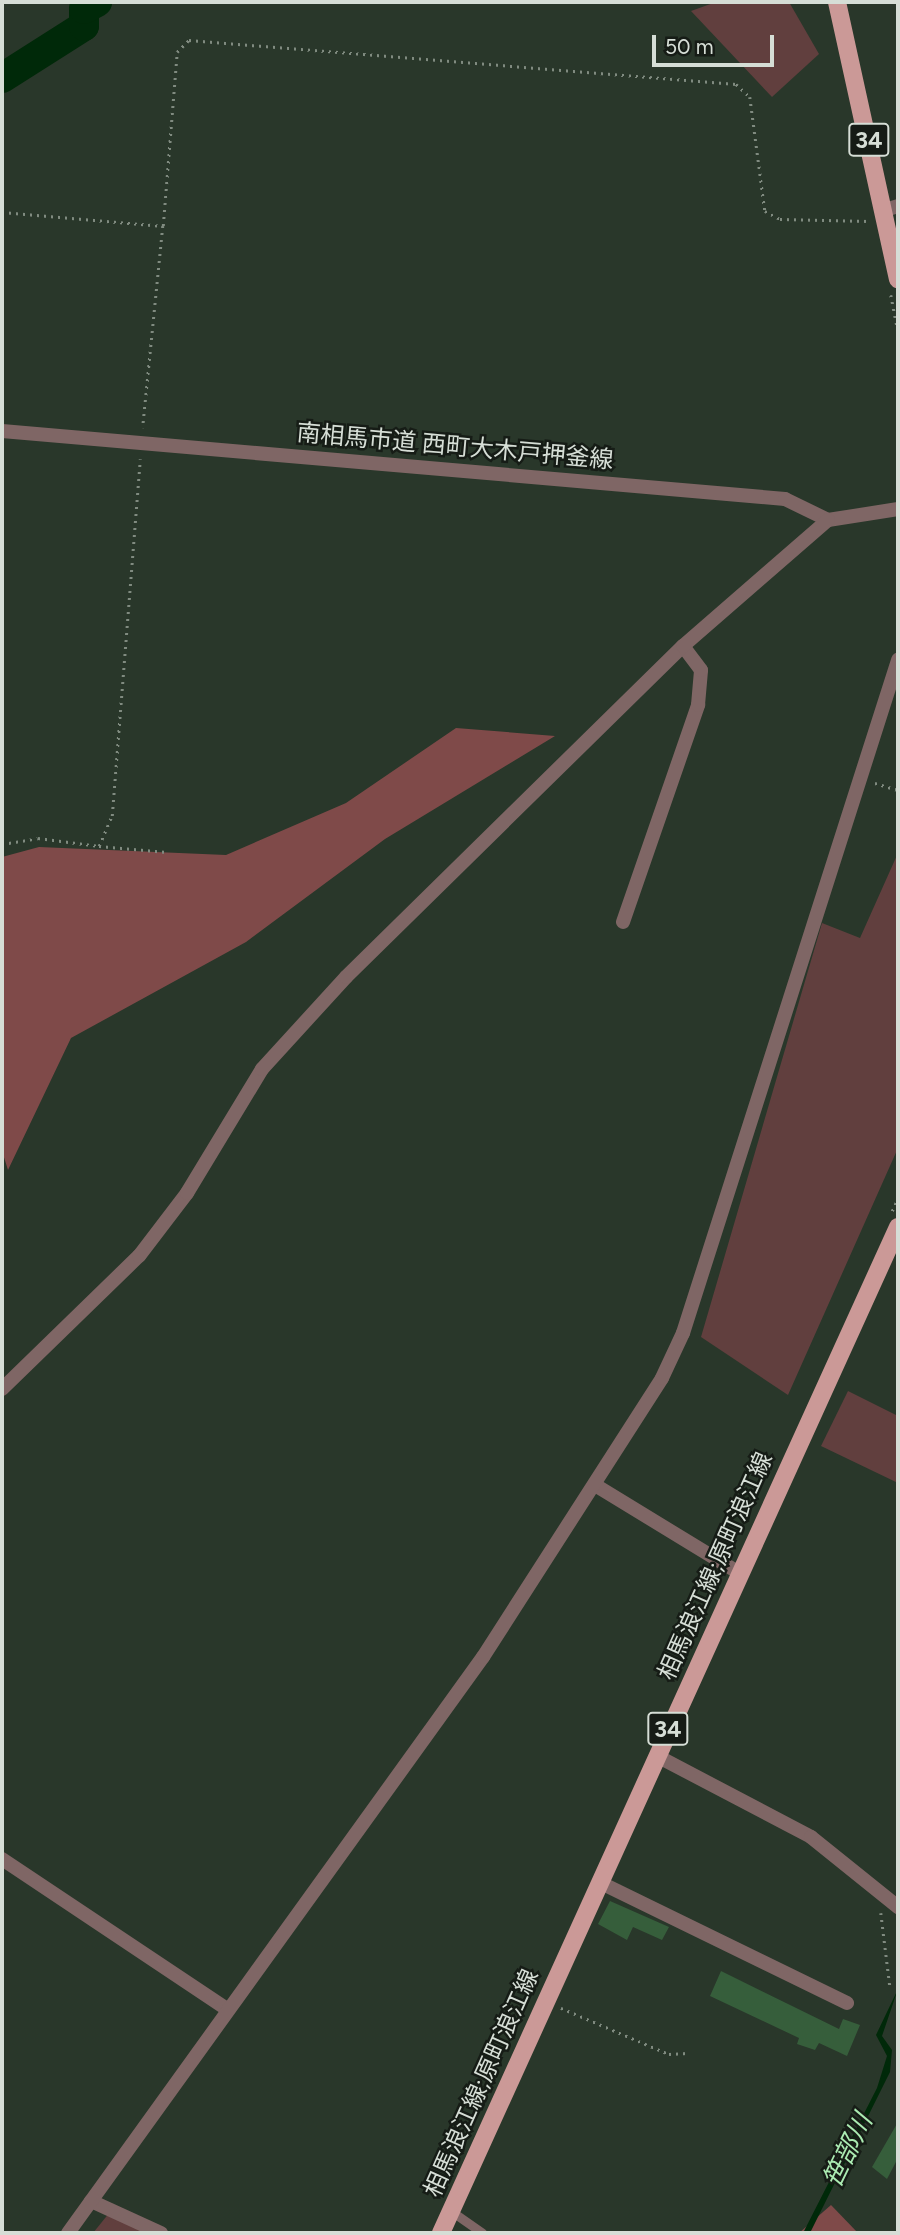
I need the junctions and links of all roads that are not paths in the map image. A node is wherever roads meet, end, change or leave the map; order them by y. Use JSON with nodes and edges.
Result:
{"nodes":[{"id":1,"x":837,"y":2,"type":"edge"},
{"id":2,"x":890,"y":212,"type":"edge"},
{"id":3,"x":898,"y":279,"type":"edge"},
{"id":4,"x":2,"y":430,"type":"edge"},
{"id":5,"x":898,"y":509,"type":"edge"},
{"id":6,"x":828,"y":520,"type":"junction"},
{"id":7,"x":683,"y":646,"type":"junction"},
{"id":8,"x":898,"y":660,"type":"edge"},
{"id":9,"x":623,"y":922,"type":"dead end"},
{"id":10,"x":898,"y":1227,"type":"edge"},
{"id":11,"x":2,"y":1389,"type":"edge"},
{"id":12,"x":595,"y":1485,"type":"junction"},
{"id":13,"x":738,"y":1573,"type":"junction"},
{"id":14,"x":657,"y":1756,"type":"junction"},
{"id":15,"x":2,"y":1858,"type":"edge"},
{"id":16,"x":599,"y":1882,"type":"junction"},
{"id":17,"x":890,"y":1899,"type":"edge"},
{"id":18,"x":847,"y":2003,"type":"dead end"},
{"id":19,"x":228,"y":2009,"type":"junction"},
{"id":20,"x":91,"y":2201,"type":"junction"},
{"id":21,"x":451,"y":2211,"type":"junction"},
{"id":22,"x":68,"y":2233,"type":"edge"},
{"id":23,"x":161,"y":2233,"type":"edge"},
{"id":24,"x":440,"y":2233,"type":"edge"},
{"id":25,"x":482,"y":2233,"type":"edge"}],
"edges":[{"from":1,"to":2,"type":"main road","number":"34"},
{"from":2,"to":3,"type":"main road","number":"34"},
{"from":4,"to":6,"type":"street","name":"南相馬市道 西町大木戸押釜線"},
{"from":5,"to":6,"type":"street"},
{"from":6,"to":7,"type":"street"},
{"from":7,"to":9,"type":"street"},
{"from":7,"to":11,"type":"street"},
{"from":8,"to":12,"type":"street"},
{"from":10,"to":13,"type":"main road","name":"相馬浪江線;原町浪江線","number":"34"},
{"from":12,"to":13,"type":"street"},
{"from":12,"to":19,"type":"street"},
{"from":13,"to":14,"type":"main road","name":"相馬浪江線;原町浪江線","number":"34"},
{"from":14,"to":16,"type":"main road","name":"相馬浪江線;原町浪江線","number":"34"},
{"from":14,"to":17,"type":"street"},
{"from":15,"to":19,"type":"street"},
{"from":16,"to":18,"type":"street"},
{"from":16,"to":21,"type":"main road","name":"相馬浪江線;原町浪江線","number":"34"},
{"from":19,"to":20,"type":"street"},
{"from":20,"to":22,"type":"street"},
{"from":20,"to":23,"type":"street"},
{"from":21,"to":24,"type":"main road","name":"相馬浪江線;原町浪江線","number":"34"},
{"from":21,"to":25,"type":"lane"}]}
